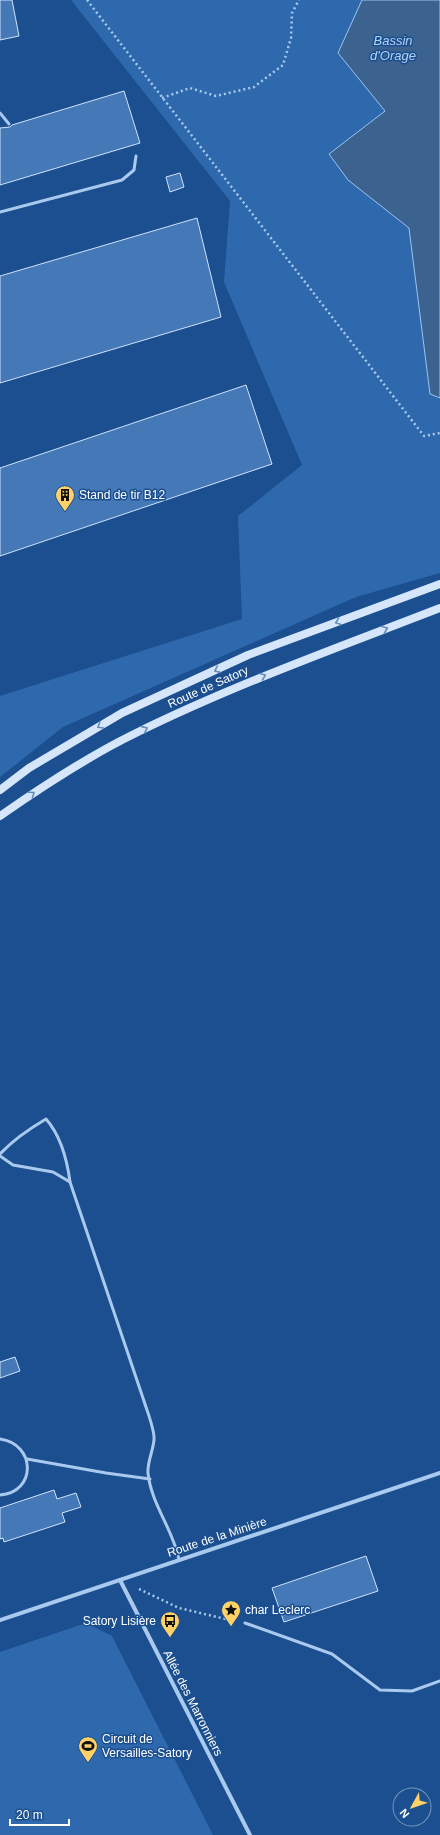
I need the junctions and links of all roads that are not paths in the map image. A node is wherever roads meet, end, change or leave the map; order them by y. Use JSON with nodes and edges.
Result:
{"nodes":[{"id":1,"x":0,"y":113,"type":"edge"},
{"id":2,"x":9,"y":124,"type":"dead end"},
{"id":3,"x":136,"y":156,"type":"dead end"},
{"id":4,"x":0,"y":212,"type":"edge"},
{"id":5,"x":440,"y":584,"type":"edge"},
{"id":6,"x":440,"y":608,"type":"edge"},
{"id":7,"x":0,"y":790,"type":"edge"},
{"id":8,"x":0,"y":816,"type":"edge"},
{"id":9,"x":0,"y":1155,"type":"edge"},
{"id":10,"x":70,"y":1182,"type":"junction"},
{"id":11,"x":0,"y":1439,"type":"edge"},
{"id":12,"x":27,"y":1459,"type":"junction"},
{"id":13,"x":440,"y":1473,"type":"edge"},
{"id":14,"x":150,"y":1479,"type":"junction"},
{"id":15,"x":0,"y":1496,"type":"edge"},
{"id":16,"x":179,"y":1560,"type":"junction"},
{"id":17,"x":120,"y":1580,"type":"junction"},
{"id":18,"x":0,"y":1620,"type":"edge"},
{"id":19,"x":245,"y":1623,"type":"road end"},
{"id":20,"x":440,"y":1681,"type":"edge"},
{"id":21,"x":250,"y":1835,"type":"edge"}],
"edges":[{"from":1,"to":2,"type":"lane"},
{"from":3,"to":4,"type":"lane"},
{"from":5,"to":7,"type":"main road","name":"Route de Satory","one_way":true},
{"from":8,"to":6,"type":"main road","name":"Route de Satory","one_way":true},
{"from":9,"to":10,"type":"lane"},
{"from":9,"to":10,"type":"lane"},
{"from":10,"to":14,"type":"lane"},
{"from":11,"to":12,"type":"lane"},
{"from":12,"to":14,"type":"lane"},
{"from":12,"to":15,"type":"lane"},
{"from":13,"to":16,"type":"street","name":"Route de la Minière"},
{"from":14,"to":16,"type":"lane"},
{"from":16,"to":17,"type":"street","name":"Route de la Minière"},
{"from":17,"to":18,"type":"street","name":"Route de la Minière"},
{"from":17,"to":21,"type":"street","name":"Allée des Marronniers"},
{"from":19,"to":20,"type":"lane"}]}
